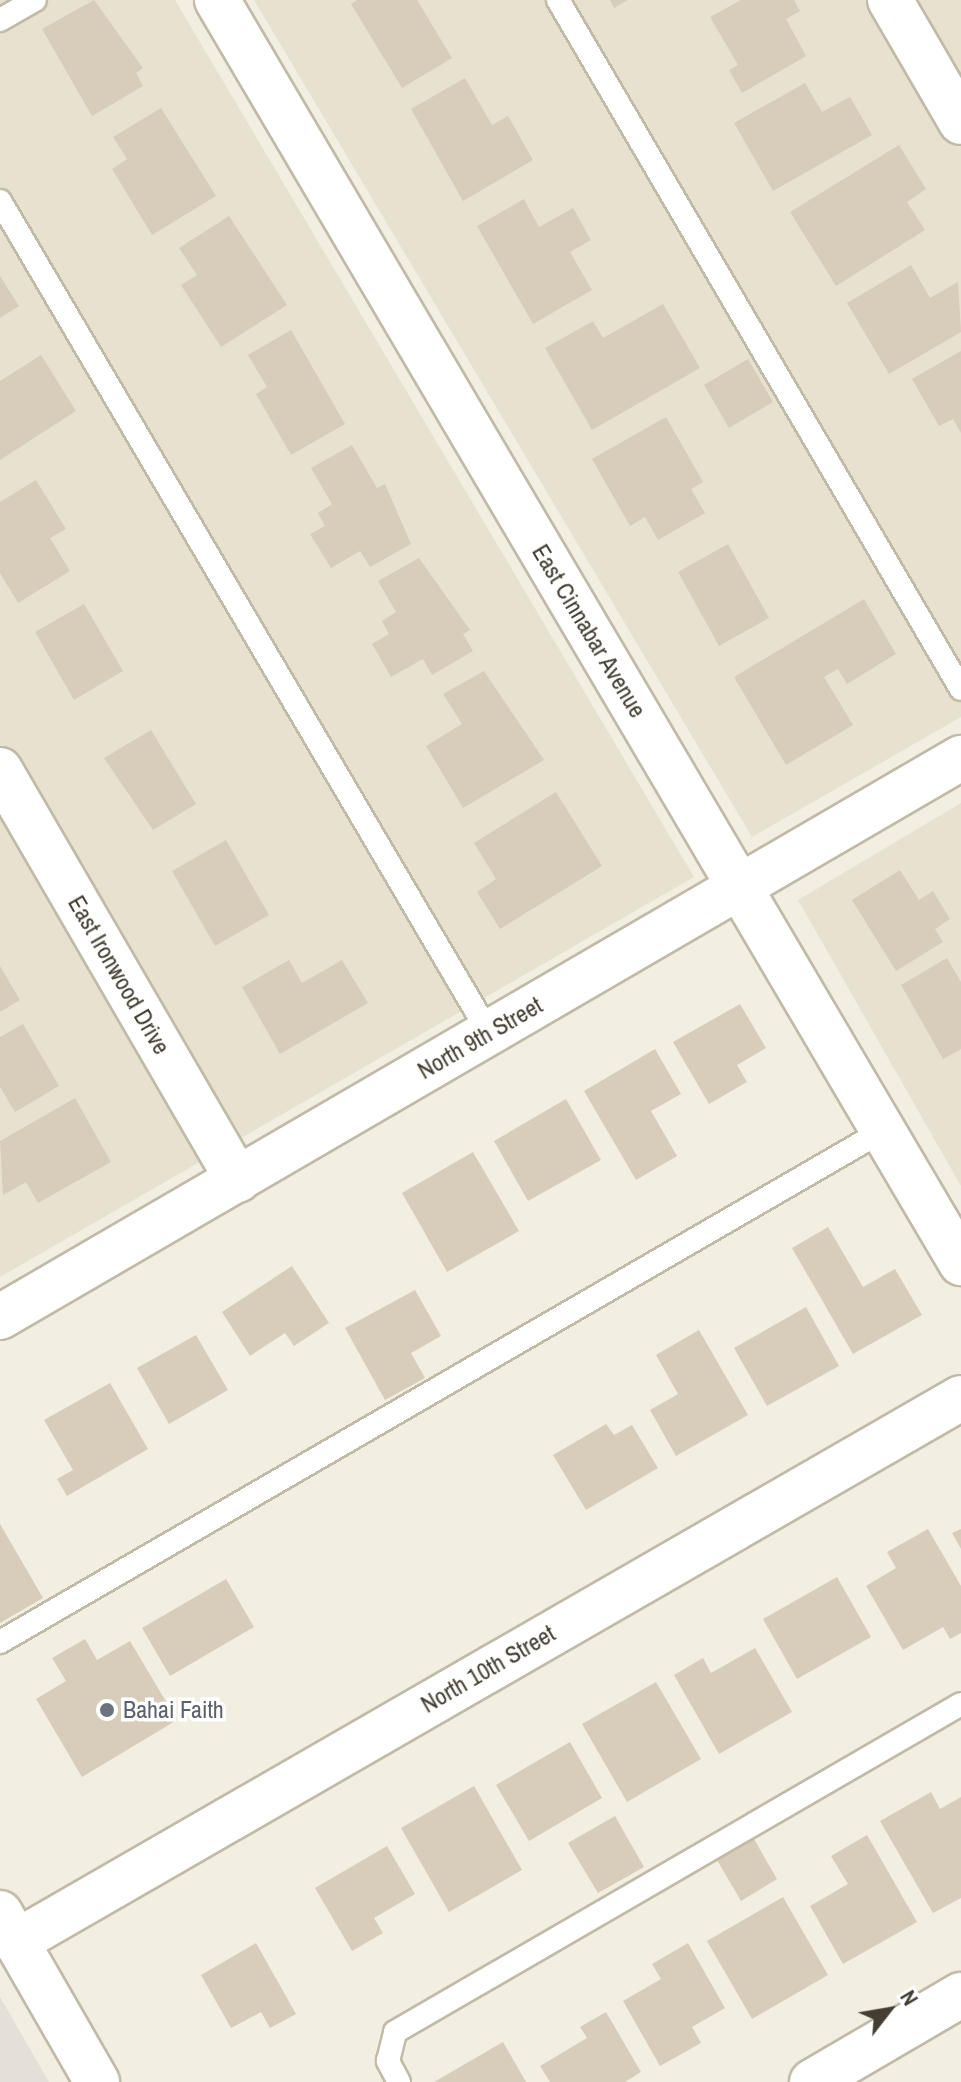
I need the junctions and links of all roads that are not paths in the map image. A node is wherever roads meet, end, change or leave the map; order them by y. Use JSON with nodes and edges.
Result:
{"nodes":[{"id":1,"x":35,"y":0,"type":"edge"},
{"id":2,"x":217,"y":0,"type":"edge"},
{"id":3,"x":558,"y":0,"type":"edge"},
{"id":4,"x":890,"y":0,"type":"edge"},
{"id":5,"x":0,"y":20,"type":"edge"},
{"id":6,"x":961,"y":122,"type":"edge"},
{"id":7,"x":0,"y":201,"type":"edge"},
{"id":8,"x":961,"y":689,"type":"edge"},
{"id":9,"x":961,"y":758,"type":"edge"},
{"id":10,"x":0,"y":770,"type":"edge"},
{"id":11,"x":741,"y":888,"type":"junction"},
{"id":12,"x":489,"y":1033,"type":"junction"},
{"id":13,"x":884,"y":1130,"type":"junction"},
{"id":14,"x":238,"y":1180,"type":"junction"},
{"id":15,"x":961,"y":1263,"type":"edge"},
{"id":16,"x":0,"y":1317,"type":"edge"},
{"id":17,"x":961,"y":1398,"type":"edge"},
{"id":18,"x":0,"y":1642,"type":"edge"},
{"id":19,"x":961,"y":1704,"type":"edge"},
{"id":20,"x":8,"y":1927,"type":"edge"},
{"id":21,"x":961,"y":1995,"type":"edge"},
{"id":22,"x":97,"y":2082,"type":"edge"},
{"id":23,"x":399,"y":2082,"type":"edge"},
{"id":24,"x":812,"y":2082,"type":"edge"}],
"edges":[{"from":1,"to":5,"type":"lane"},
{"from":2,"to":11,"type":"street","name":"East Cinnabar Avenue"},
{"from":3,"to":8,"type":"lane"},
{"from":4,"to":6,"type":"street"},
{"from":7,"to":12,"type":"lane"},
{"from":9,"to":11,"type":"street","name":"North 9th Street"},
{"from":10,"to":14,"type":"street","name":"East Ironwood Drive"},
{"from":11,"to":12,"type":"street","name":"North 9th Street"},
{"from":11,"to":13,"type":"street","name":"East Cinnabar Avenue"},
{"from":12,"to":14,"type":"street","name":"North 9th Street"},
{"from":13,"to":15,"type":"street","name":"East Cinnabar Avenue"},
{"from":13,"to":18,"type":"lane"},
{"from":14,"to":16,"type":"street","name":"North 9th Street"},
{"from":17,"to":20,"type":"street","name":"North 10th Street"},
{"from":19,"to":23,"type":"lane"},
{"from":20,"to":22,"type":"street"},
{"from":21,"to":24,"type":"street"}]}
